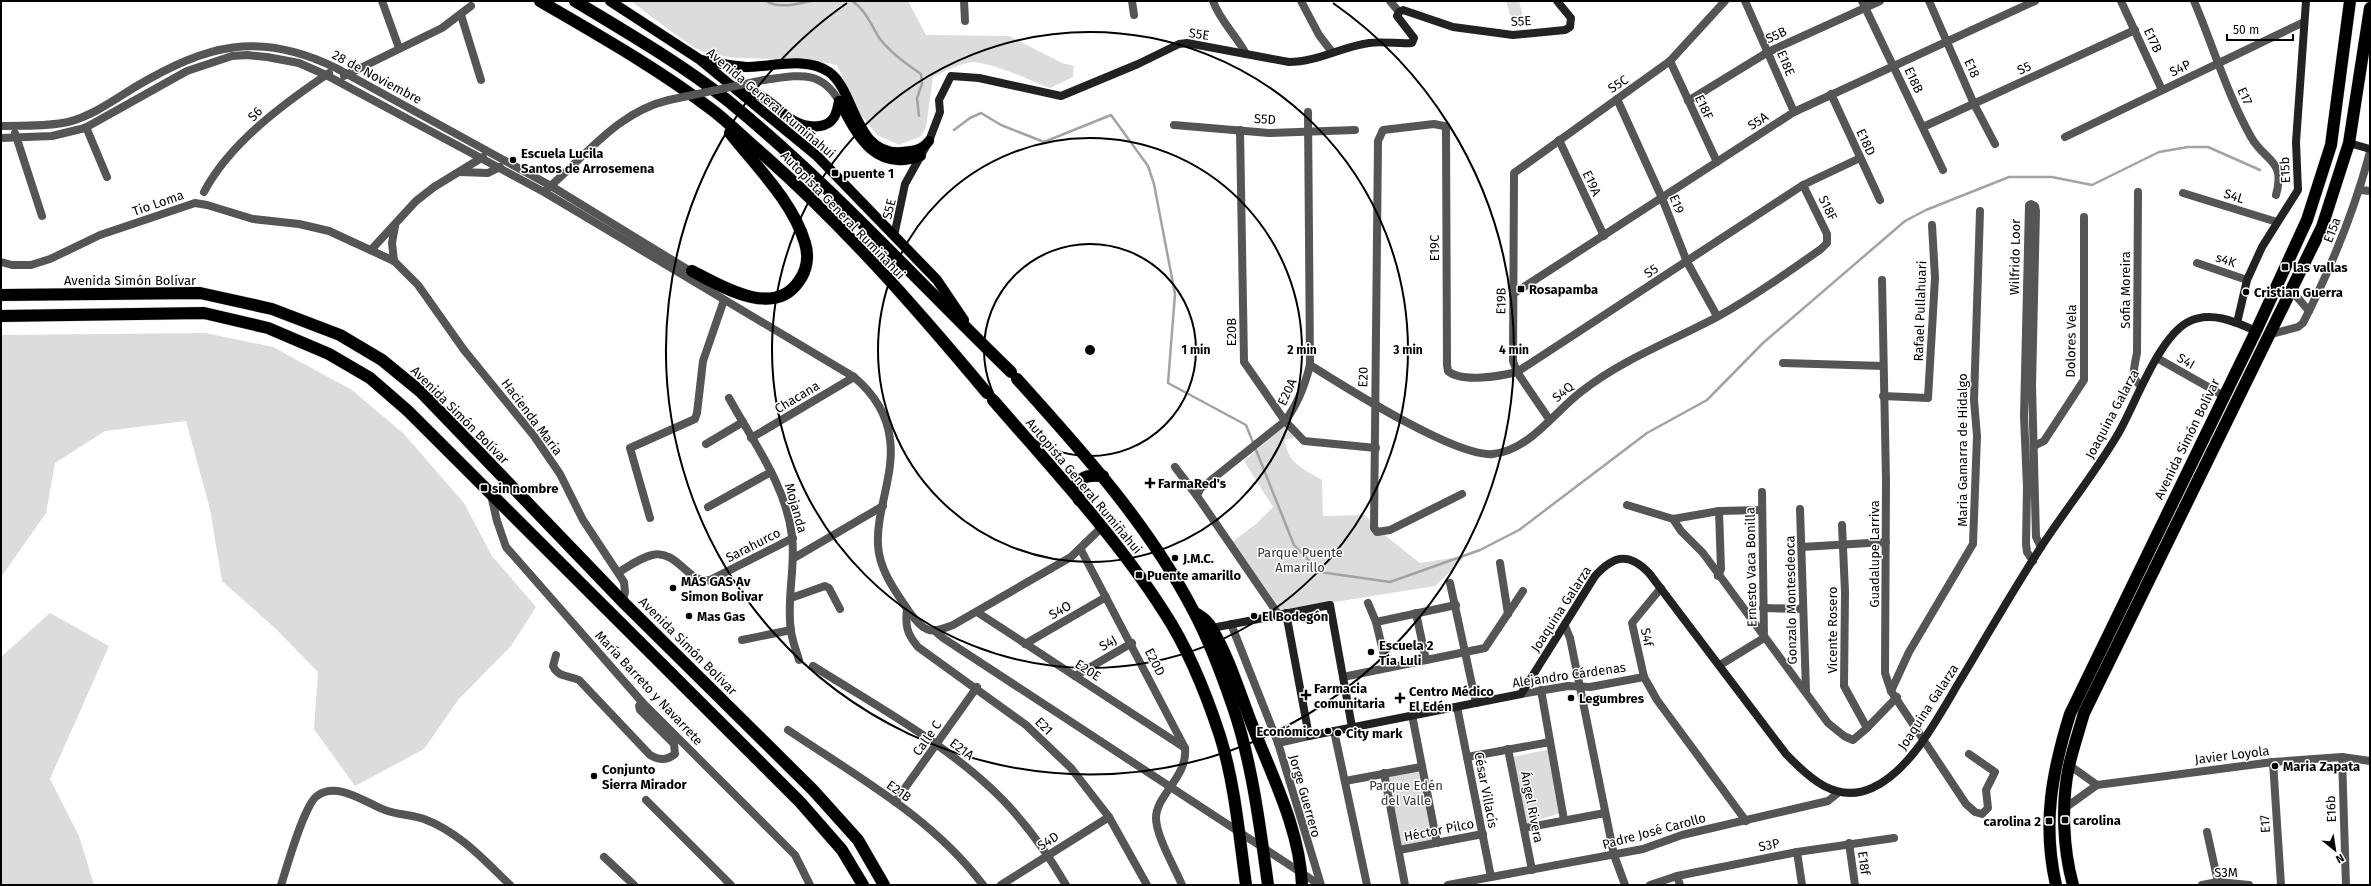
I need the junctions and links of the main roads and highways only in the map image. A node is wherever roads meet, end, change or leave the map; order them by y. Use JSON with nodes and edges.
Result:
{"nodes":[{"id":1,"x":540,"y":1,"type":"edge"},
{"id":2,"x":575,"y":1,"type":"edge"},
{"id":3,"x":610,"y":1,"type":"edge"},
{"id":4,"x":2350,"y":1,"type":"edge"},
{"id":5,"x":2370,"y":8,"type":"edge"},
{"id":6,"x":699,"y":59,"type":"junction"},
{"id":7,"x":741,"y":92,"type":"junction"},
{"id":8,"x":712,"y":110,"type":"junction"},
{"id":9,"x":929,"y":141,"type":"road end"},
{"id":10,"x":921,"y":156,"type":"road end"},
{"id":11,"x":692,"y":270,"type":"road end"},
{"id":12,"x":910,"y":272,"type":"junction"},
{"id":13,"x":894,"y":286,"type":"junction"},
{"id":14,"x":1,"y":295,"type":"edge"},
{"id":15,"x":1,"y":316,"type":"edge"},
{"id":16,"x":975,"y":337,"type":"junction"},
{"id":17,"x":1103,"y":476,"type":"junction"},
{"id":18,"x":1079,"y":500,"type":"junction"},
{"id":19,"x":1194,"y":612,"type":"junction"},
{"id":20,"x":1304,"y":880,"type":"edge"},
{"id":21,"x":863,"y":885,"type":"edge"},
{"id":22,"x":884,"y":885,"type":"edge"},
{"id":23,"x":1246,"y":885,"type":"edge"},
{"id":24,"x":1268,"y":885,"type":"edge"},
{"id":25,"x":2056,"y":885,"type":"edge"},
{"id":26,"x":2073,"y":885,"type":"edge"}],
"edges":[{"from":1,"to":8,"type":"highway","name":"Autopista General Rumiñahui"},
{"from":2,"to":12,"type":"highway","name":"Autopista General Rumiñahui"},
{"from":3,"to":6,"type":"main road","name":"Avenida General Rumiñahui"},
{"from":4,"to":25,"type":"highway","name":"Avenida Simón Bolívar"},
{"from":5,"to":26,"type":"highway"},
{"from":6,"to":7,"type":"main road","name":"Avenida General Rumiñahui"},
{"from":6,"to":9,"type":"main road"},
{"from":7,"to":10,"type":"main road"},
{"from":7,"to":16,"type":"main road","name":"Avenida General Rumiñahui"},
{"from":8,"to":11,"type":"highway"},
{"from":8,"to":13,"type":"highway","name":"Autopista General Rumiñahui"},
{"from":12,"to":13,"type":"highway"},
{"from":12,"to":16,"type":"highway","name":"Autopista General Rumiñahui"},
{"from":13,"to":18,"type":"highway","name":"Autopista General Rumiñahui"},
{"from":14,"to":22,"type":"highway","name":"Avenida Simón Bolívar"},
{"from":15,"to":21,"type":"highway"},
{"from":16,"to":17,"type":"highway","name":"Autopista General Rumiñahui"},
{"from":17,"to":18,"type":"highway"},
{"from":17,"to":19,"type":"highway","name":"Autopista General Rumiñahui"},
{"from":18,"to":23,"type":"highway","name":"Autopista General Rumiñahui"},
{"from":19,"to":20,"type":"highway"},
{"from":19,"to":24,"type":"highway","name":"Autopista General Rumiñahui"}]}
